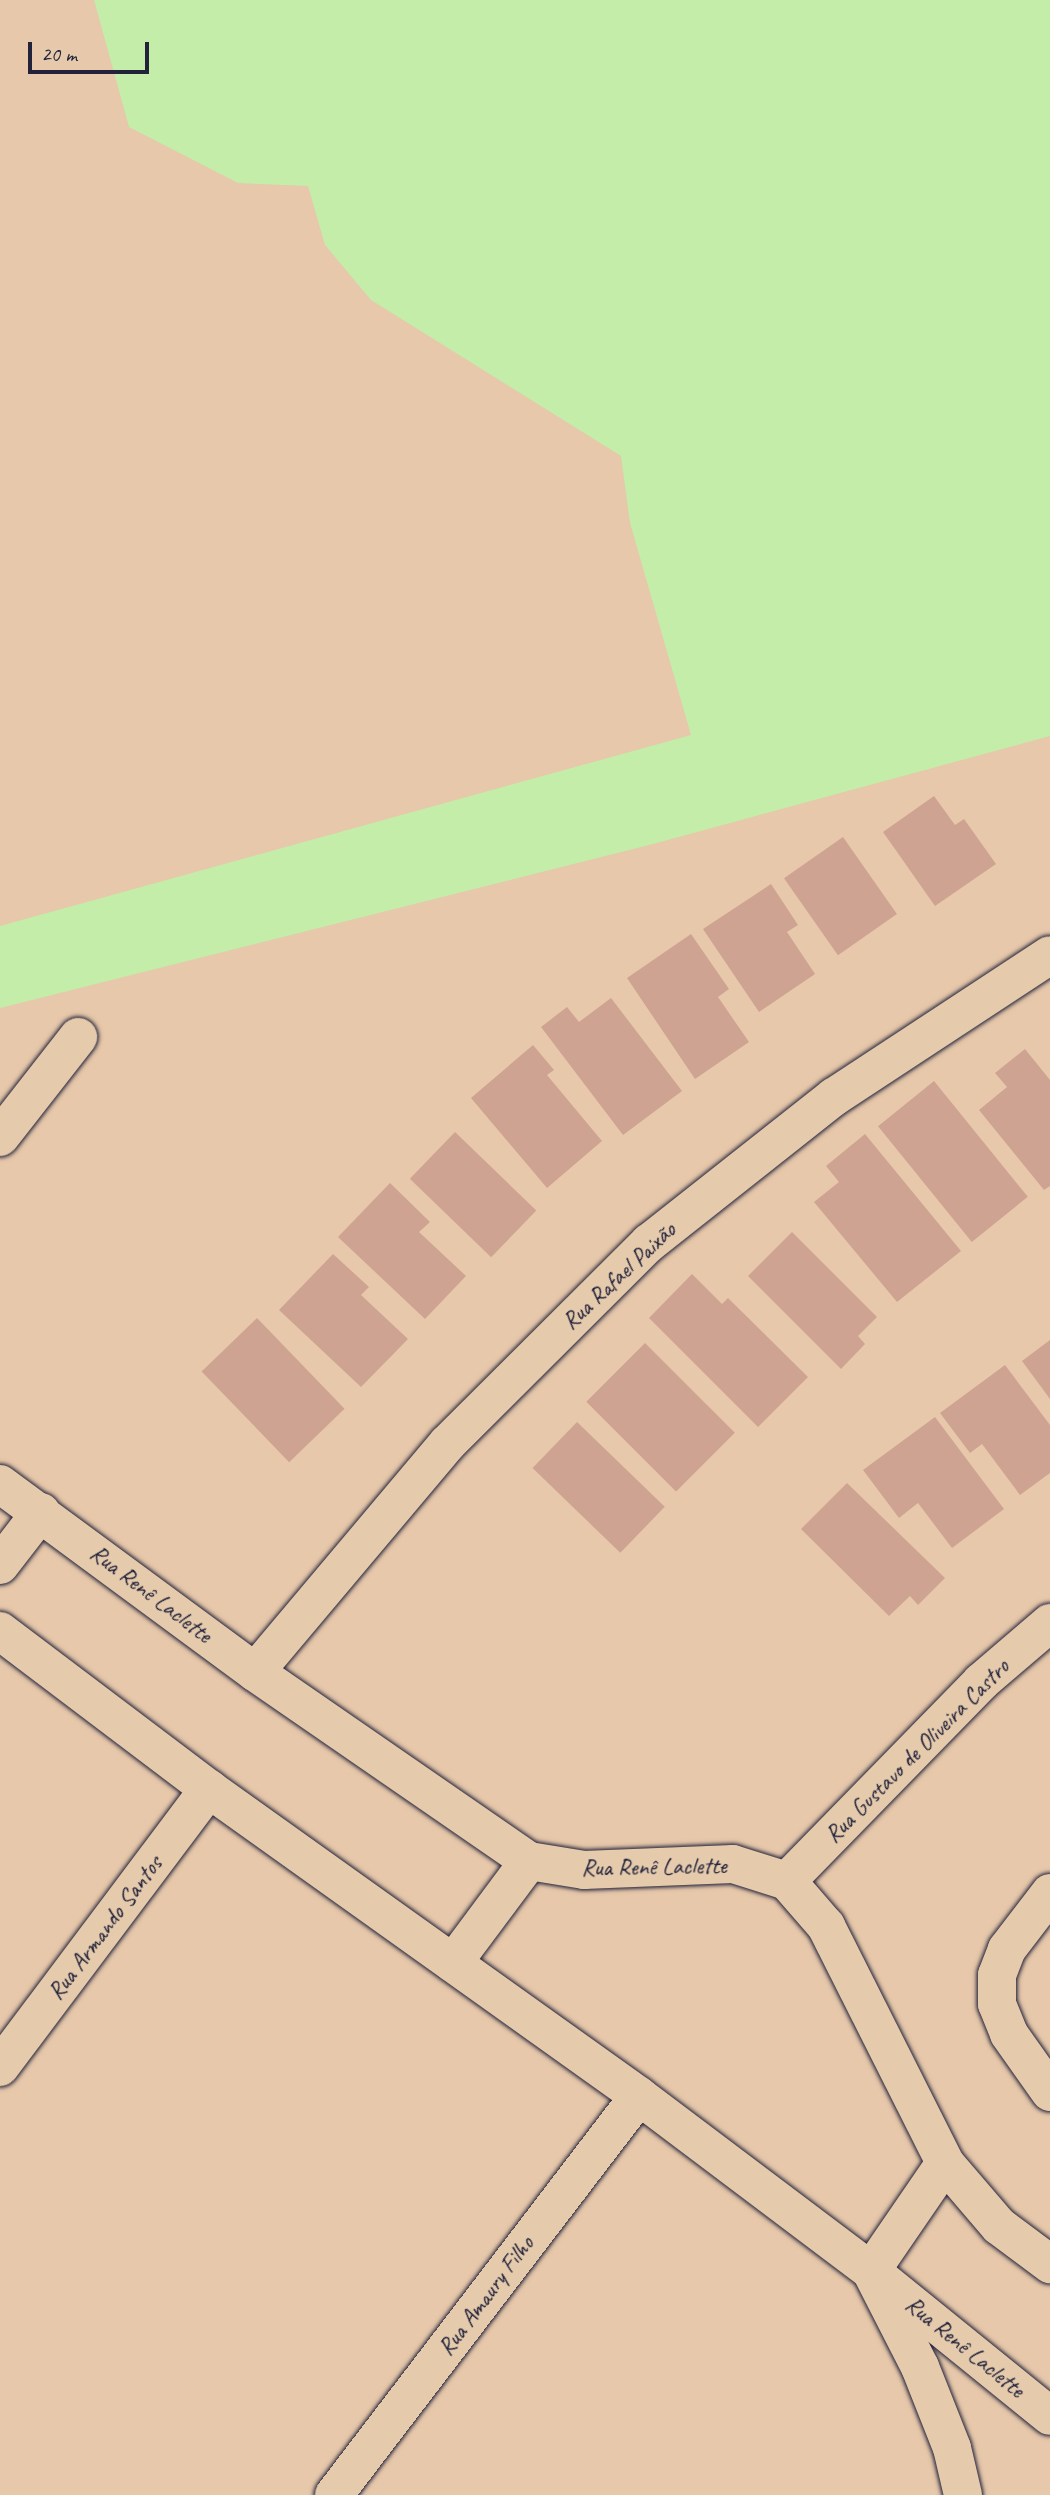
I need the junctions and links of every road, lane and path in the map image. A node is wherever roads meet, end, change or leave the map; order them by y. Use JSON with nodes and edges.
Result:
{"nodes":[{"id":1,"x":1050,"y":955,"type":"edge"},
{"id":2,"x":78,"y":1037,"type":"dead end"},
{"id":3,"x":0,"y":1138,"type":"edge"},
{"id":4,"x":0,"y":1484,"type":"edge"},
{"id":5,"x":41,"y":1512,"type":"junction"},
{"id":6,"x":0,"y":1565,"type":"edge"},
{"id":7,"x":1050,"y":1623,"type":"edge"},
{"id":8,"x":0,"y":1631,"type":"edge"},
{"id":9,"x":255,"y":1672,"type":"junction"},
{"id":10,"x":209,"y":1789,"type":"junction"},
{"id":11,"x":529,"y":1861,"type":"junction"},
{"id":12,"x":787,"y":1881,"type":"junction"},
{"id":13,"x":1050,"y":1893,"type":"edge"},
{"id":14,"x":453,"y":1963,"type":"junction"},
{"id":15,"x":0,"y":2067,"type":"edge"},
{"id":16,"x":1050,"y":2092,"type":"edge"},
{"id":17,"x":639,"y":2096,"type":"junction"},
{"id":18,"x":946,"y":2163,"type":"junction"},
{"id":19,"x":1050,"y":2264,"type":"edge"},
{"id":20,"x":871,"y":2271,"type":"junction"},
{"id":21,"x":1050,"y":2416,"type":"edge"},
{"id":22,"x":334,"y":2495,"type":"edge"},
{"id":23,"x":963,"y":2495,"type":"edge"}],
"edges":[{"from":1,"to":9,"type":"street","name":"Rua Rafael Paixão"},
{"from":2,"to":3,"type":"street"},
{"from":4,"to":5,"type":"street","name":"Rua Renê Laclette"},
{"from":5,"to":6,"type":"street"},
{"from":5,"to":9,"type":"street","name":"Rua Renê Laclette"},
{"from":7,"to":12,"type":"street","name":"Rua Gustavo de Oliveira Castro"},
{"from":8,"to":10,"type":"street","name":"Rua Renê Laclette"},
{"from":9,"to":11,"type":"street","name":"Rua Renê Laclette"},
{"from":10,"to":14,"type":"street","name":"Rua Renê Laclette"},
{"from":10,"to":15,"type":"street","name":"Rua Armando Santos"},
{"from":11,"to":12,"type":"street","name":"Rua Renê Laclette"},
{"from":11,"to":14,"type":"street"},
{"from":12,"to":18,"type":"street"},
{"from":13,"to":16,"type":"street"},
{"from":14,"to":17,"type":"street","name":"Rua Renê Laclette"},
{"from":17,"to":20,"type":"street","name":"Rua Renê Laclette"},
{"from":17,"to":22,"type":"street","name":"Rua Amaury Filho"},
{"from":18,"to":19,"type":"street"},
{"from":18,"to":20,"type":"street"},
{"from":20,"to":21,"type":"street","name":"Rua Renê Laclette"},
{"from":20,"to":23,"type":"street"}]}
